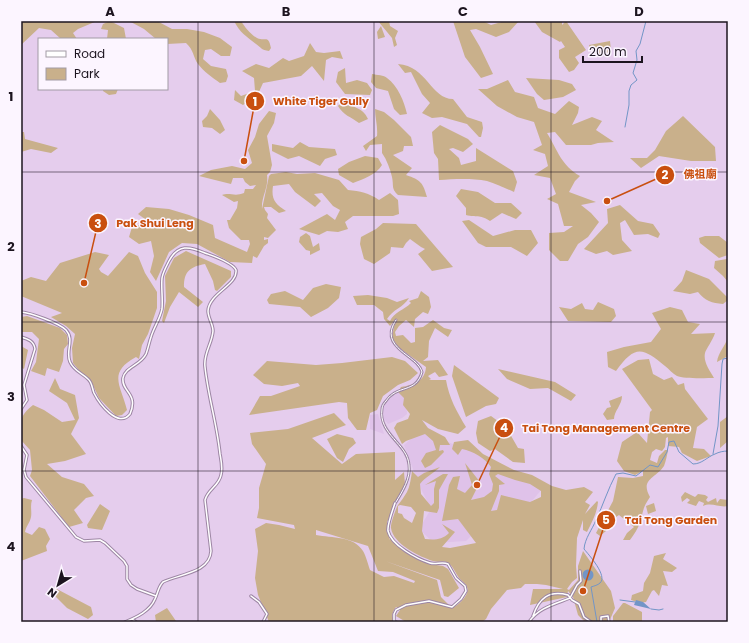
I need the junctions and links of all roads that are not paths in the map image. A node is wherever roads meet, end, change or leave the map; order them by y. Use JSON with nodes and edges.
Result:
{"nodes":[{"id":1,"x":21,"y":312,"type":"edge"},
{"id":2,"x":396,"y":320,"type":"dead end"},
{"id":3,"x":21,"y":337,"type":"edge"},
{"id":4,"x":21,"y":409,"type":"edge"},
{"id":5,"x":21,"y":446,"type":"edge"},
{"id":6,"x":395,"y":503,"type":"joint"},
{"id":7,"x":580,"y":571,"type":"dead end"},
{"id":8,"x":156,"y":596,"type":"junction"},
{"id":9,"x":251,"y":596,"type":"dead end"},
{"id":10,"x":570,"y":598,"type":"junction"},
{"id":11,"x":533,"y":616,"type":"junction"},
{"id":12,"x":132,"y":619,"type":"junction"},
{"id":13,"x":126,"y":622,"type":"edge"},
{"id":14,"x":136,"y":622,"type":"edge"},
{"id":15,"x":263,"y":622,"type":"edge"},
{"id":16,"x":396,"y":622,"type":"edge"},
{"id":17,"x":529,"y":622,"type":"edge"},
{"id":18,"x":591,"y":622,"type":"edge"},
{"id":19,"x":601,"y":622,"type":"edge"},
{"id":20,"x":609,"y":622,"type":"edge"}],
"edges":[{"from":1,"to":8,"type":"street"},
{"from":2,"to":6,"type":"street"},
{"from":3,"to":4,"type":"street"},
{"from":5,"to":8,"type":"street"},
{"from":6,"to":16,"type":"street"},
{"from":7,"to":10,"type":"street"},
{"from":8,"to":12,"type":"street"},
{"from":9,"to":15,"type":"street"},
{"from":10,"to":11,"type":"street"},
{"from":10,"to":11,"type":"street"},
{"from":10,"to":18,"type":"street"},
{"from":11,"to":17,"type":"street"},
{"from":12,"to":13,"type":"street"},
{"from":12,"to":14,"type":"street"},
{"from":19,"to":20,"type":"street"}]}
